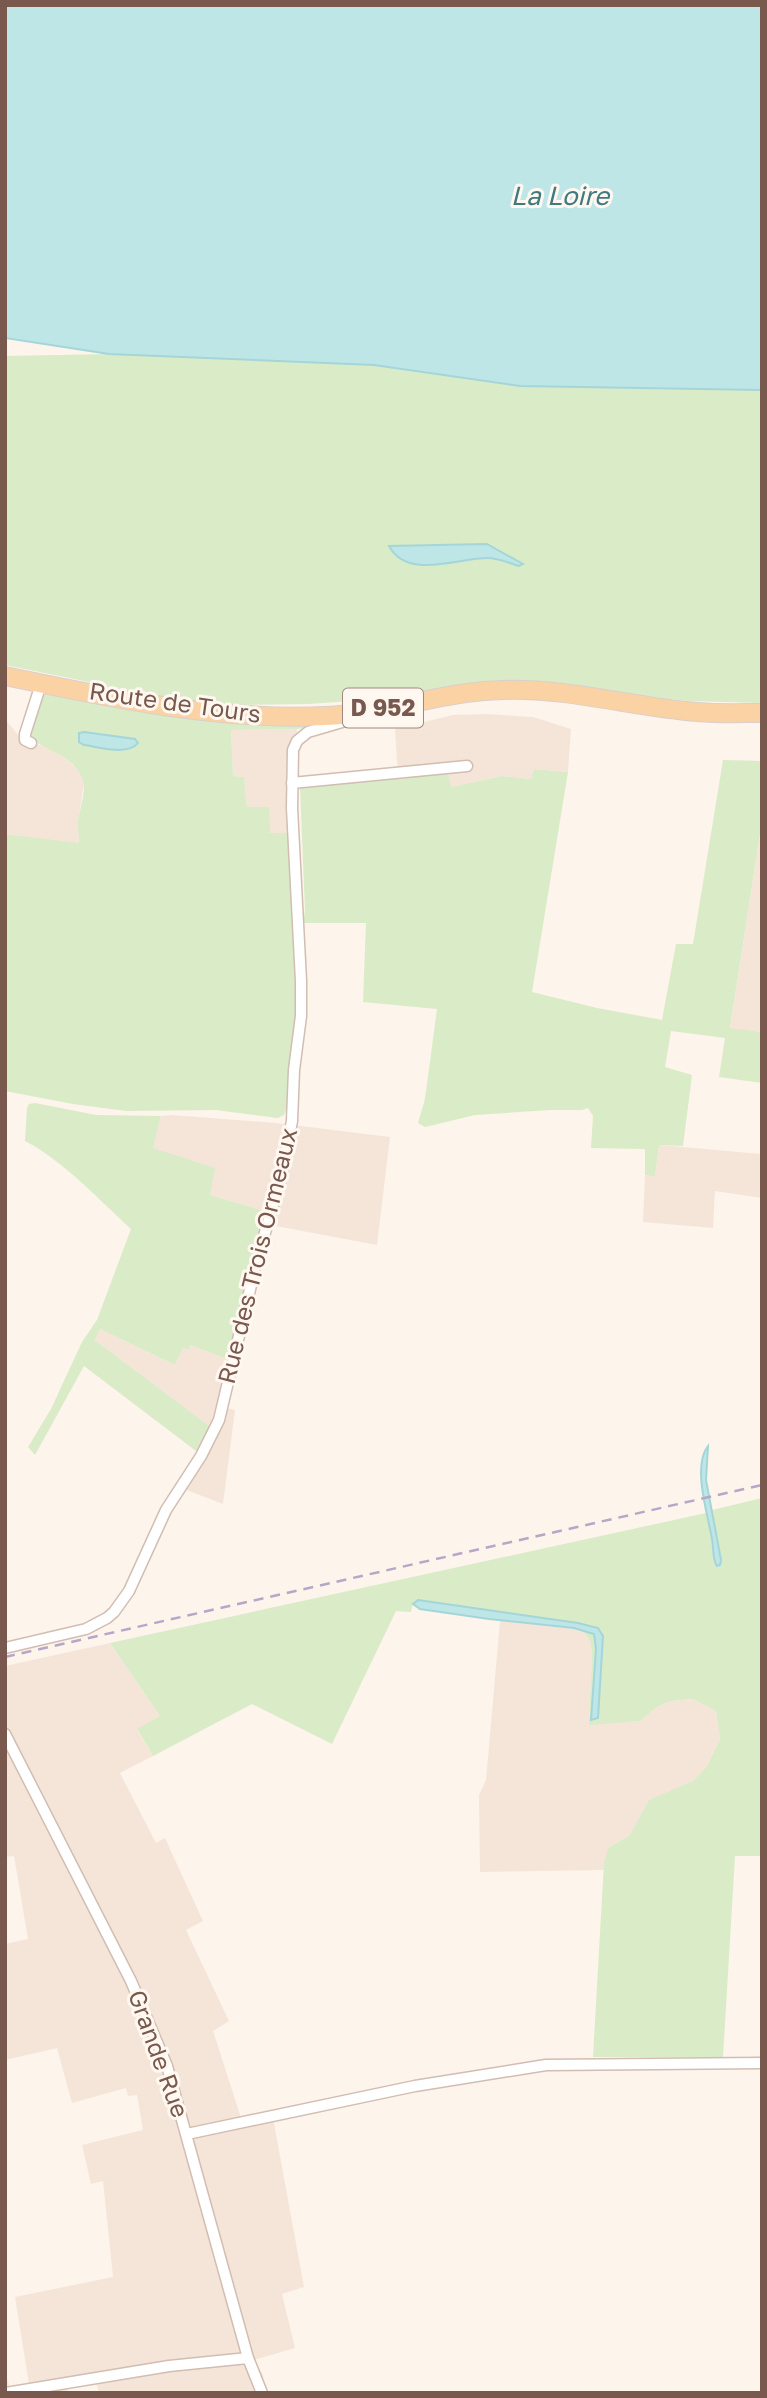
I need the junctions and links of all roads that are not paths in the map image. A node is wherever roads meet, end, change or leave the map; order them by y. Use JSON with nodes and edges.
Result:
{"nodes":[{"id":1,"x":8,"y":679,"type":"edge"},
{"id":2,"x":41,"y":684,"type":"junction"},
{"id":3,"x":354,"y":713,"type":"junction"},
{"id":4,"x":762,"y":713,"type":"edge"},
{"id":5,"x":32,"y":743,"type":"dead end"},
{"id":6,"x":467,"y":766,"type":"dead end"},
{"id":7,"x":292,"y":783,"type":"junction"},
{"id":8,"x":5,"y":1648,"type":"edge"},
{"id":9,"x":5,"y":1734,"type":"edge"},
{"id":10,"x":762,"y":2063,"type":"edge"},
{"id":11,"x":187,"y":2134,"type":"junction"},
{"id":12,"x":248,"y":2358,"type":"junction"},
{"id":13,"x":6,"y":2393,"type":"edge"},
{"id":14,"x":262,"y":2393,"type":"edge"}],
"edges":[{"from":1,"to":2,"type":"main road","name":"Route de Tours","number":"D 952"},
{"from":2,"to":3,"type":"main road","name":"Route de Tours","number":"D 952"},
{"from":2,"to":5,"type":"street"},
{"from":3,"to":4,"type":"main road","name":"Route de Tours","number":"D 952"},
{"from":3,"to":7,"type":"street","name":"Rue des Trois Ormeaux"},
{"from":6,"to":7,"type":"street"},
{"from":7,"to":8,"type":"street","name":"Rue des Trois Ormeaux"},
{"from":9,"to":11,"type":"street","name":"Grande Rue"},
{"from":10,"to":11,"type":"street"},
{"from":11,"to":12,"type":"street","name":"Grande Rue"},
{"from":12,"to":13,"type":"street"},
{"from":12,"to":14,"type":"street","name":"Grande Rue"}]}
